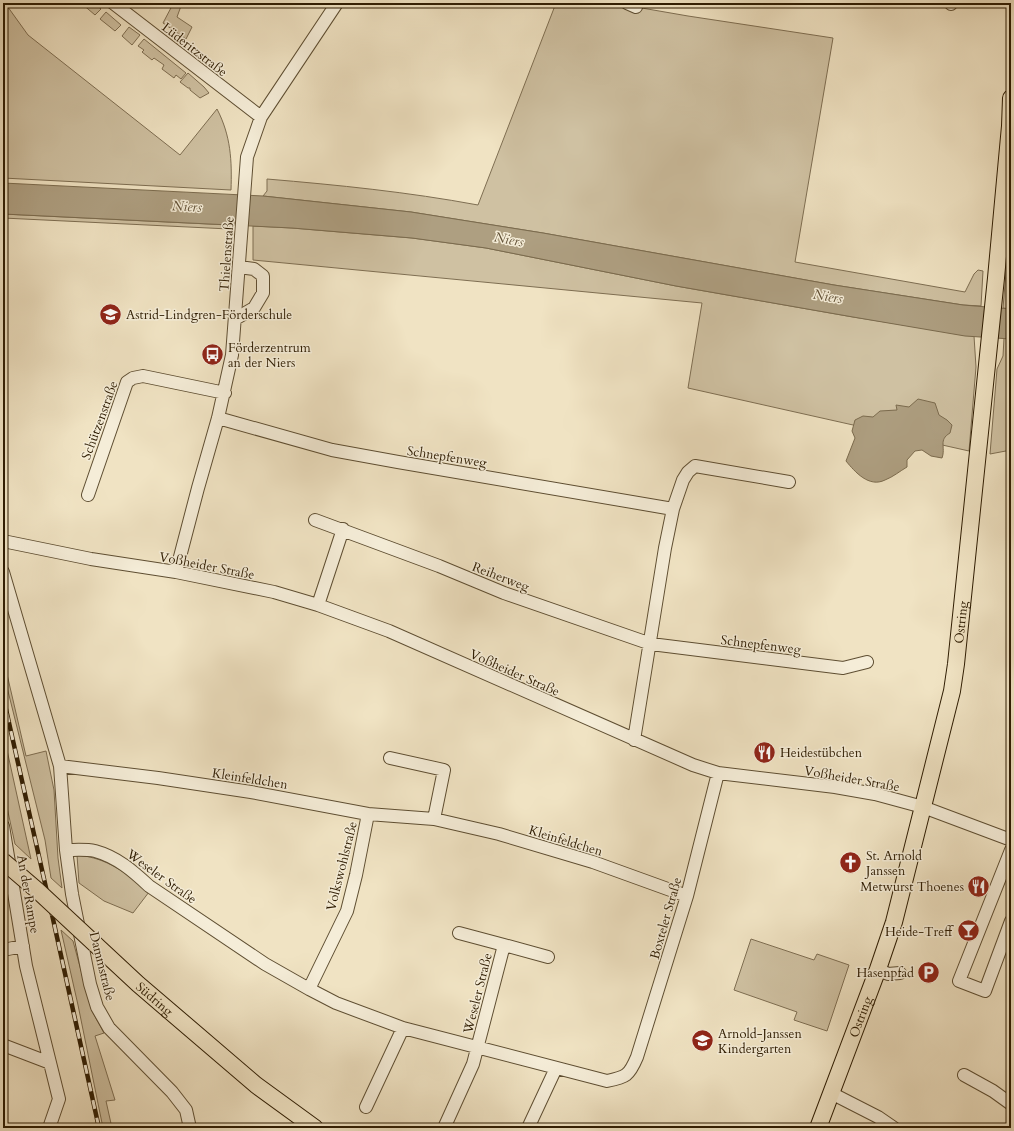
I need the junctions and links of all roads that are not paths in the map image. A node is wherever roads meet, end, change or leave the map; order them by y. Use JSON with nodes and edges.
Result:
{"nodes":[{"id":1,"x":113,"y":3,"type":"edge"},
{"id":2,"x":337,"y":3,"type":"edge"},
{"id":3,"x":1011,"y":98,"type":"edge"},
{"id":4,"x":260,"y":117,"type":"junction"},
{"id":5,"x":239,"y":267,"type":"junction"},
{"id":6,"x":235,"y":319,"type":"junction"},
{"id":7,"x":225,"y":393,"type":"junction"},
{"id":8,"x":218,"y":418,"type":"junction"},
{"id":9,"x":789,"y":482,"type":"dead end"},
{"id":10,"x":88,"y":495,"type":"dead end"},
{"id":11,"x":673,"y":509,"type":"junction"},
{"id":12,"x":315,"y":520,"type":"dead end"},
{"id":13,"x":343,"y":529,"type":"junction"},
{"id":14,"x":3,"y":541,"type":"edge"},
{"id":15,"x":3,"y":572,"type":"edge"},
{"id":16,"x":176,"y":572,"type":"junction"},
{"id":17,"x":318,"y":605,"type":"junction"},
{"id":18,"x":651,"y":644,"type":"junction"},
{"id":19,"x":867,"y":662,"type":"dead end"},
{"id":20,"x":634,"y":740,"type":"junction"},
{"id":21,"x":390,"y":758,"type":"dead end"},
{"id":22,"x":60,"y":766,"type":"junction"},
{"id":23,"x":718,"y":774,"type":"junction"},
{"id":24,"x":923,"y":807,"type":"junction"},
{"id":25,"x":368,"y":814,"type":"junction"},
{"id":26,"x":434,"y":819,"type":"junction"},
{"id":27,"x":3,"y":826,"type":"edge"},
{"id":28,"x":1011,"y":840,"type":"edge"},
{"id":29,"x":66,"y":850,"type":"junction"},
{"id":30,"x":1011,"y":850,"type":"edge"},
{"id":31,"x":3,"y":861,"type":"edge"},
{"id":32,"x":1009,"y":863,"type":"edge"},
{"id":33,"x":687,"y":896,"type":"junction"},
{"id":34,"x":1011,"y":921,"type":"edge"},
{"id":35,"x":459,"y":934,"type":"dead end"},
{"id":36,"x":504,"y":945,"type":"junction"},
{"id":37,"x":23,"y":946,"type":"junction"},
{"id":38,"x":3,"y":950,"type":"edge"},
{"id":39,"x":548,"y":957,"type":"dead end"},
{"id":40,"x":878,"y":969,"type":"junction"},
{"id":41,"x":900,"y":973,"type":"dead end"},
{"id":42,"x":308,"y":989,"type":"junction"},
{"id":43,"x":403,"y":1028,"type":"junction"},
{"id":44,"x":3,"y":1045,"type":"edge"},
{"id":45,"x":478,"y":1047,"type":"junction"},
{"id":46,"x":50,"y":1064,"type":"junction"},
{"id":47,"x":556,"y":1068,"type":"junction"},
{"id":48,"x":632,"y":1068,"type":"joint"},
{"id":49,"x":964,"y":1075,"type":"dead end"},
{"id":50,"x":831,"y":1093,"type":"junction"},
{"id":51,"x":1011,"y":1104,"type":"edge"},
{"id":52,"x":366,"y":1107,"type":"dead end"},
{"id":53,"x":49,"y":1128,"type":"edge"},
{"id":54,"x":190,"y":1128,"type":"edge"},
{"id":55,"x":315,"y":1128,"type":"edge"},
{"id":56,"x":444,"y":1128,"type":"edge"},
{"id":57,"x":528,"y":1128,"type":"edge"},
{"id":58,"x":818,"y":1128,"type":"edge"},
{"id":59,"x":894,"y":1128,"type":"edge"}],
"edges":[{"from":1,"to":4,"type":"street","name":"Lüderitzstraße"},
{"from":2,"to":4,"type":"street","name":"Thielenstraße"},
{"from":3,"to":24,"type":"main road","name":"Ostring"},
{"from":4,"to":5,"type":"street","name":"Thielenstraße"},
{"from":5,"to":6,"type":"street","name":"Thielenstraße"},
{"from":5,"to":6,"type":"street"},
{"from":6,"to":7,"type":"street","name":"Thielenstraße"},
{"from":7,"to":8,"type":"street","name":"Thielenstraße"},
{"from":7,"to":10,"type":"street","name":"Schützenstraße"},
{"from":8,"to":11,"type":"street","name":"Schnepfenweg"},
{"from":8,"to":16,"type":"street","name":"Thielenstraße"},
{"from":9,"to":11,"type":"street"},
{"from":11,"to":18,"type":"street"},
{"from":12,"to":13,"type":"street","name":"Reiherweg"},
{"from":13,"to":17,"type":"street"},
{"from":13,"to":18,"type":"street","name":"Reiherweg"},
{"from":14,"to":16,"type":"street","name":"Voßheider Straße"},
{"from":15,"to":22,"type":"street"},
{"from":16,"to":17,"type":"street","name":"Voßheider Straße"},
{"from":17,"to":20,"type":"street","name":"Voßheider Straße"},
{"from":18,"to":19,"type":"street","name":"Schnepfenweg"},
{"from":18,"to":20,"type":"street"},
{"from":20,"to":23,"type":"street","name":"Voßheider Straße"},
{"from":21,"to":26,"type":"street"},
{"from":22,"to":25,"type":"street","name":"Kleinfeldchen"},
{"from":22,"to":29,"type":"street"},
{"from":23,"to":24,"type":"street","name":"Voßheider Straße"},
{"from":23,"to":33,"type":"street","name":"Boxteler Straße"},
{"from":24,"to":28,"type":"street","name":"Voßheider Straße"},
{"from":24,"to":40,"type":"main road","name":"Ostring"},
{"from":25,"to":26,"type":"street","name":"Kleinfeldchen"},
{"from":25,"to":42,"type":"street","name":"Volkswohlstraße"},
{"from":26,"to":33,"type":"street","name":"Kleinfeldchen"},
{"from":27,"to":37,"type":"street","name":"An der Rampe"},
{"from":29,"to":42,"type":"street","name":"Weseler Straße"},
{"from":29,"to":54,"type":"street","name":"Dammstraße"},
{"from":30,"to":32,"type":"street"},
{"from":31,"to":55,"type":"main road","name":"Südring","bridge":true},
{"from":32,"to":34,"type":"street"},
{"from":33,"to":48,"type":"street","name":"Boxteler Straße"},
{"from":35,"to":36,"type":"street","name":"Weseler Straße"},
{"from":36,"to":39,"type":"street","name":"Weseler Straße"},
{"from":36,"to":45,"type":"street","name":"Weseler Straße"},
{"from":37,"to":38,"type":"street"},
{"from":37,"to":46,"type":"street","name":"An der Rampe"},
{"from":40,"to":41,"type":"street"},
{"from":40,"to":50,"type":"main road","name":"Ostring"},
{"from":42,"to":43,"type":"street","name":"Weseler Straße"},
{"from":43,"to":45,"type":"street","name":"Weseler Straße"},
{"from":43,"to":52,"type":"street"},
{"from":44,"to":46,"type":"street"},
{"from":45,"to":47,"type":"street","name":"Weseler Straße"},
{"from":45,"to":56,"type":"street","name":"Weseler Straße"},
{"from":46,"to":53,"type":"street","name":"An der Rampe"},
{"from":47,"to":48,"type":"street","name":"Weseler Straße"},
{"from":47,"to":57,"type":"street"},
{"from":49,"to":51,"type":"street"},
{"from":50,"to":58,"type":"main road","name":"Ostring"},
{"from":50,"to":59,"type":"street"}]}
